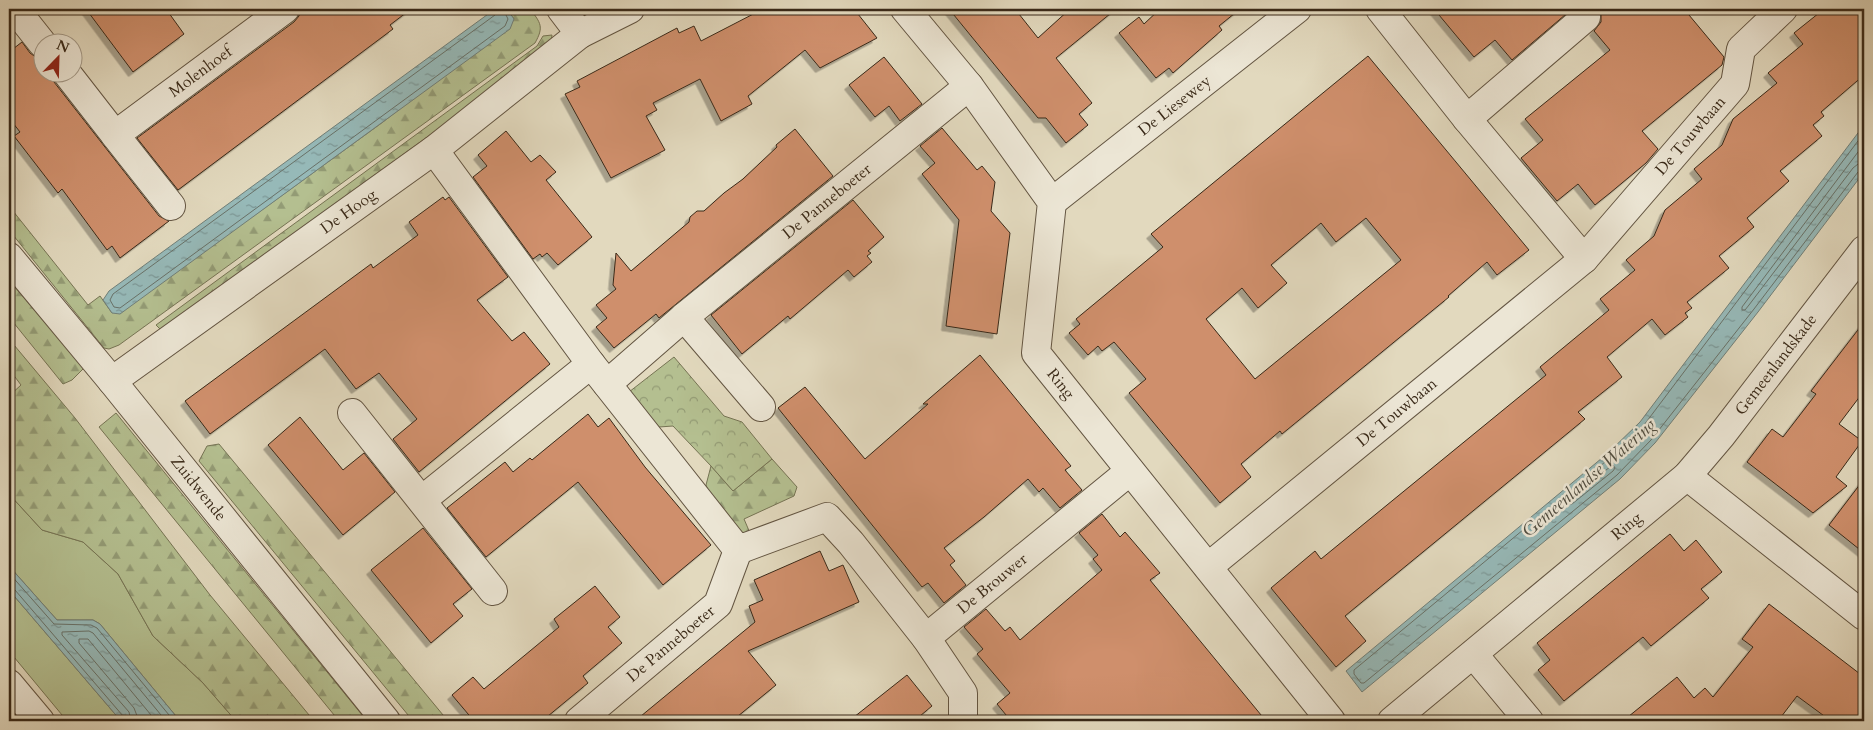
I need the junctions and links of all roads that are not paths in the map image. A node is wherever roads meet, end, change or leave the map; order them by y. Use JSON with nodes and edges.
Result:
{"nodes":[{"id":1,"x":15,"y":9,"type":"edge"},
{"id":2,"x":285,"y":9,"type":"edge"},
{"id":3,"x":561,"y":9,"type":"edge"},
{"id":4,"x":630,"y":9,"type":"edge"},
{"id":5,"x":905,"y":9,"type":"edge"},
{"id":6,"x":1297,"y":9,"type":"edge"},
{"id":7,"x":1380,"y":9,"type":"edge"},
{"id":8,"x":1783,"y":9,"type":"edge"},
{"id":9,"x":1586,"y":17,"type":"dead end"},
{"id":10,"x":33,"y":32,"type":"edge"},
{"id":11,"x":580,"y":34,"type":"junction"},
{"id":12,"x":74,"y":82,"type":"edge"},
{"id":13,"x":969,"y":86,"type":"junction"},
{"id":14,"x":1467,"y":119,"type":"junction"},
{"id":15,"x":116,"y":135,"type":"junction"},
{"id":16,"x":434,"y":150,"type":"junction"},
{"id":17,"x":1052,"y":202,"type":"junction"},
{"id":18,"x":171,"y":206,"type":"dead end"},
{"id":19,"x":1864,"y":250,"type":"edge"},
{"id":20,"x":9,"y":257,"type":"edge"},
{"id":21,"x":1584,"y":259,"type":"junction"},
{"id":22,"x":684,"y":317,"type":"junction"},
{"id":23,"x":599,"y":374,"type":"junction"},
{"id":24,"x":112,"y":381,"type":"junction"},
{"id":25,"x":760,"y":407,"type":"dead end"},
{"id":26,"x":352,"y":413,"type":"dead end"},
{"id":27,"x":1130,"y":472,"type":"junction"},
{"id":28,"x":1687,"y":476,"type":"junction"},
{"id":29,"x":422,"y":500,"type":"junction"},
{"id":30,"x":738,"y":550,"type":"junction"},
{"id":31,"x":1208,"y":567,"type":"junction"},
{"id":32,"x":493,"y":591,"type":"dead end"},
{"id":33,"x":1864,"y":616,"type":"edge"},
{"id":34,"x":926,"y":638,"type":"junction"},
{"id":35,"x":1474,"y":655,"type":"junction"},
{"id":36,"x":9,"y":684,"type":"edge"},
{"id":37,"x":40,"y":721,"type":"edge"},
{"id":38,"x":386,"y":721,"type":"edge"},
{"id":39,"x":579,"y":721,"type":"edge"},
{"id":40,"x":964,"y":721,"type":"edge"},
{"id":41,"x":1331,"y":721,"type":"edge"},
{"id":42,"x":1392,"y":721,"type":"edge"},
{"id":43,"x":1529,"y":721,"type":"edge"}],
"edges":[{"from":1,"to":10,"type":"street"},
{"from":2,"to":15,"type":"street","name":"Molenhoef"},
{"from":3,"to":11,"type":"street"},
{"from":4,"to":11,"type":"street"},
{"from":5,"to":13,"type":"street"},
{"from":6,"to":17,"type":"street","name":"De Liesewey"},
{"from":7,"to":14,"type":"street"},
{"from":8,"to":21,"type":"street","name":"De Touwbaan"},
{"from":9,"to":14,"type":"street"},
{"from":11,"to":16,"type":"street","name":"De Hoog"},
{"from":12,"to":15,"type":"street"},
{"from":13,"to":17,"type":"street"},
{"from":13,"to":22,"type":"street","name":"De Panneboeter"},
{"from":14,"to":21,"type":"street"},
{"from":15,"to":18,"type":"street"},
{"from":16,"to":23,"type":"street"},
{"from":16,"to":24,"type":"street","name":"De Hoog"},
{"from":17,"to":27,"type":"street","name":"Ring"},
{"from":19,"to":28,"type":"street","name":"Gemeenlandskade"},
{"from":20,"to":24,"type":"street","name":"Zuidwende"},
{"from":21,"to":31,"type":"street","name":"De Touwbaan"},
{"from":22,"to":23,"type":"street","name":"De Panneboeter"},
{"from":22,"to":25,"type":"street"},
{"from":23,"to":29,"type":"street","name":"De Panneboeter"},
{"from":23,"to":30,"type":"street"},
{"from":24,"to":38,"type":"street","name":"Zuidwende"},
{"from":26,"to":29,"type":"street"},
{"from":27,"to":31,"type":"street","name":"Ring"},
{"from":27,"to":34,"type":"street","name":"De Brouwer"},
{"from":28,"to":33,"type":"street"},
{"from":28,"to":35,"type":"street","name":"Ring"},
{"from":29,"to":32,"type":"street"},
{"from":30,"to":34,"type":"street"},
{"from":30,"to":39,"type":"street","name":"De Panneboeter"},
{"from":31,"to":41,"type":"street","name":"Ring"},
{"from":34,"to":40,"type":"street"},
{"from":35,"to":42,"type":"street","name":"Ring"},
{"from":35,"to":43,"type":"street"},
{"from":36,"to":37,"type":"street"}]}
